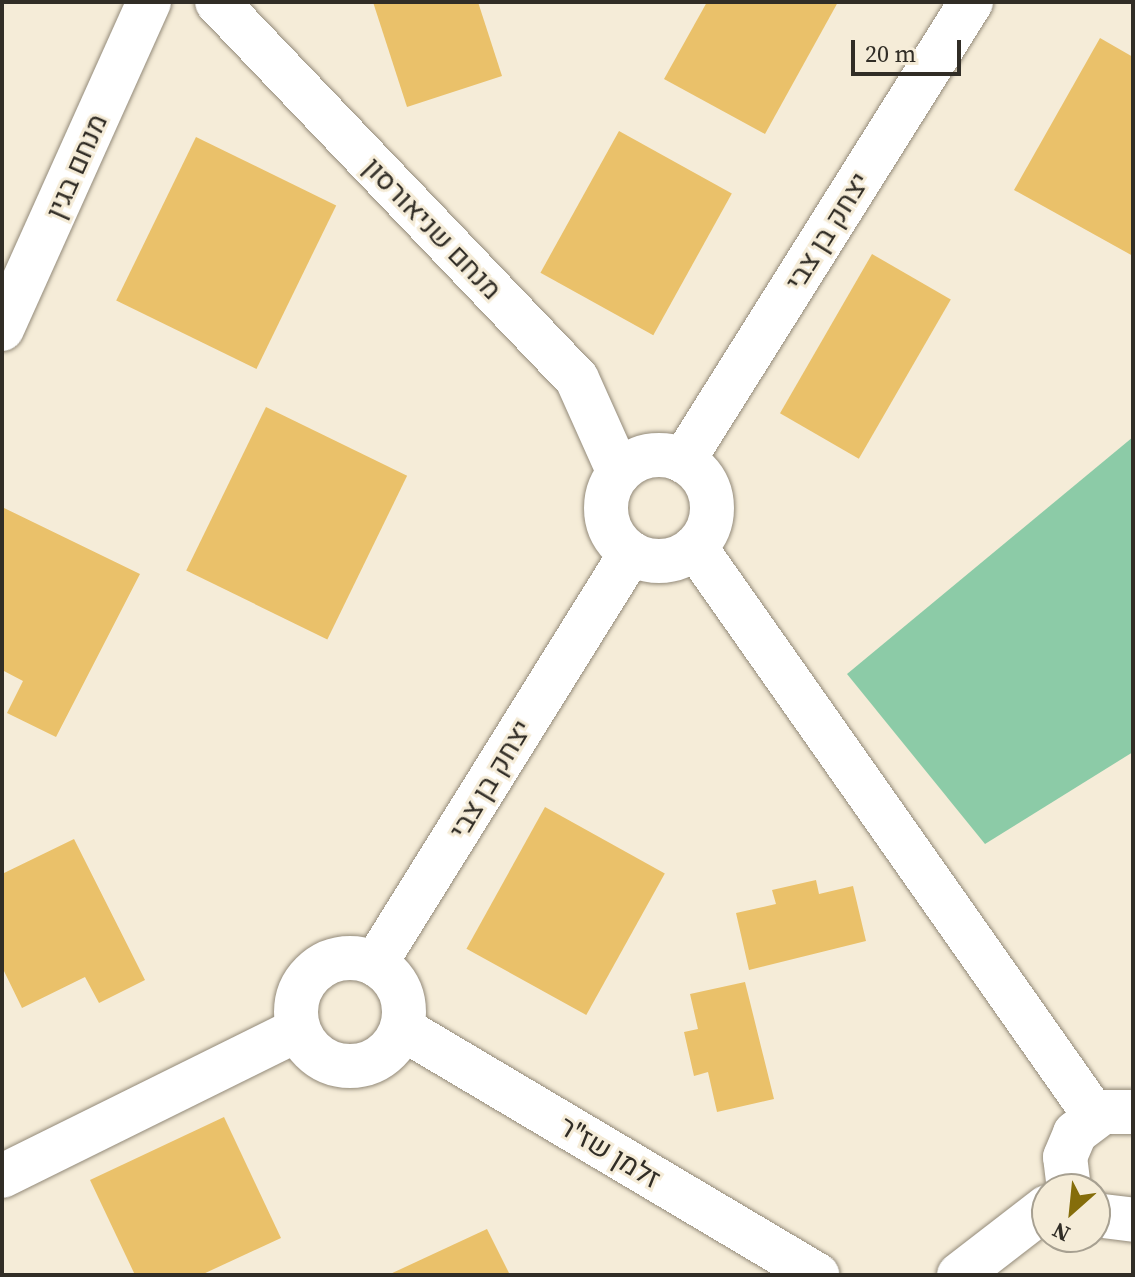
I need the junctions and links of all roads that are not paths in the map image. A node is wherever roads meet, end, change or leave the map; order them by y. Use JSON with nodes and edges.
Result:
{"nodes":[{"id":1,"x":149,"y":2,"type":"edge"},
{"id":2,"x":156,"y":2,"type":"edge"},
{"id":3,"x":190,"y":2,"type":"edge"},
{"id":4,"x":217,"y":2,"type":"edge"},
{"id":5,"x":971,"y":2,"type":"edge"},
{"id":6,"x":2,"y":329,"type":"edge"},
{"id":7,"x":683,"y":461,"type":"junction"},
{"id":8,"x":619,"y":473,"type":"junction"},
{"id":9,"x":695,"y":547,"type":"junction"},
{"id":10,"x":631,"y":553,"type":"junction"},
{"id":11,"x":375,"y":964,"type":"junction"},
{"id":12,"x":403,"y":1029,"type":"junction"},
{"id":13,"x":298,"y":1030,"type":"junction"},
{"id":14,"x":1114,"y":1114,"type":"edge"},
{"id":15,"x":1068,"y":1173,"type":"edge"},
{"id":16,"x":2,"y":1176,"type":"edge"},
{"id":17,"x":1111,"y":1217,"type":"edge"},
{"id":18,"x":1031,"y":1219,"type":"edge"},
{"id":19,"x":1133,"y":1220,"type":"edge"},
{"id":20,"x":817,"y":1275,"type":"edge"},
{"id":21,"x":959,"y":1275,"type":"edge"}],
"edges":[{"from":1,"to":6,"type":"street","name":"מנחם בגין"},
{"from":2,"to":3,"type":"street"},
{"from":4,"to":8,"type":"street","name":"מנחם שניאורסון"},
{"from":5,"to":7,"type":"street","name":"יצחק בן צבי"},
{"from":7,"to":8,"type":"street"},
{"from":7,"to":9,"type":"street"},
{"from":8,"to":10,"type":"street"},
{"from":9,"to":10,"type":"street"},
{"from":9,"to":14,"type":"street"},
{"from":10,"to":11,"type":"street","name":"יצחק בן צבי"},
{"from":11,"to":12,"type":"street"},
{"from":11,"to":13,"type":"street"},
{"from":12,"to":13,"type":"street"},
{"from":12,"to":20,"type":"street","name":"זלמן שז\"ר"},
{"from":13,"to":16,"type":"street"},
{"from":14,"to":15,"type":"street"},
{"from":17,"to":19,"type":"street"},
{"from":18,"to":21,"type":"street"}]}
